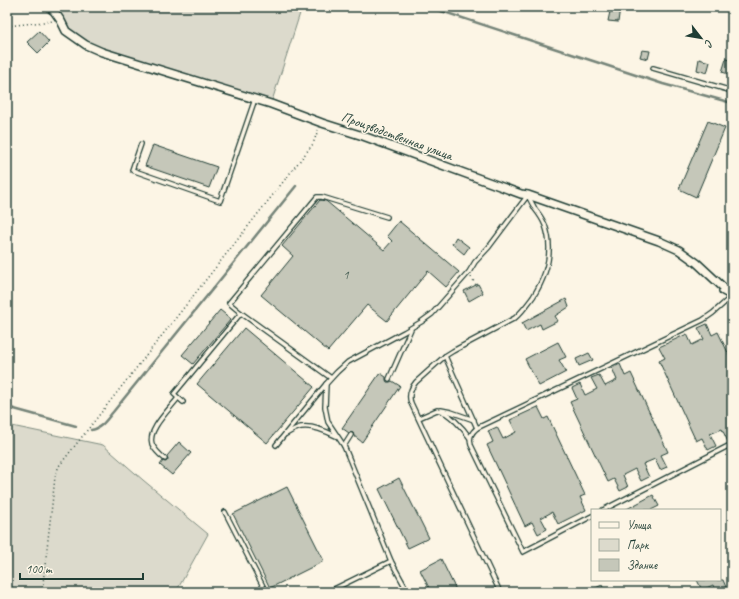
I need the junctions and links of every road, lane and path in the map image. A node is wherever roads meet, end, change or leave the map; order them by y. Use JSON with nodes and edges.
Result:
{"nodes":[{"id":1,"x":49,"y":7,"type":"edge"},
{"id":2,"x":61,"y":20,"type":"junction"},
{"id":3,"x":7,"y":26,"type":"edge"},
{"id":4,"x":654,"y":68,"type":"dead end"},
{"id":5,"x":732,"y":91,"type":"edge"},
{"id":6,"x":255,"y":99,"type":"junction"},
{"id":7,"x":322,"y":123,"type":"junction"},
{"id":8,"x":142,"y":144,"type":"dead end"},
{"id":9,"x":528,"y":195,"type":"junction"},
{"id":10,"x":387,"y":217,"type":"dead end"},
{"id":11,"x":732,"y":296,"type":"edge"},
{"id":12,"x":242,"y":314,"type":"junction"},
{"id":13,"x":412,"y":328,"type":"junction"},
{"id":14,"x":445,"y":356,"type":"junction"},
{"id":15,"x":331,"y":378,"type":"junction"},
{"id":16,"x":389,"y":379,"type":"dead end"},
{"id":17,"x":326,"y":384,"type":"junction"},
{"id":18,"x":178,"y":398,"type":"junction"},
{"id":19,"x":182,"y":402,"type":"dead end"},
{"id":20,"x":438,"y":410,"type":"junction"},
{"id":21,"x":419,"y":418,"type":"junction"},
{"id":22,"x":474,"y":420,"type":"junction"},
{"id":23,"x":477,"y":428,"type":"junction"},
{"id":24,"x":284,"y":434,"type":"junction"},
{"id":25,"x":351,"y":435,"type":"dead end"},
{"id":26,"x":337,"y":437,"type":"junction"},
{"id":27,"x":470,"y":439,"type":"junction"},
{"id":28,"x":732,"y":444,"type":"edge"},
{"id":29,"x":276,"y":445,"type":"dead end"},
{"id":30,"x":344,"y":446,"type":"junction"},
{"id":31,"x":165,"y":459,"type":"dead end"},
{"id":32,"x":605,"y":509,"type":"edge"},
{"id":33,"x":226,"y":512,"type":"dead end"},
{"id":34,"x":591,"y":517,"type":"edge"},
{"id":35,"x":391,"y":561,"type":"junction"},
{"id":36,"x":42,"y":592,"type":"edge"},
{"id":37,"x":266,"y":592,"type":"edge"},
{"id":38,"x":328,"y":592,"type":"edge"},
{"id":39,"x":408,"y":592,"type":"edge"},
{"id":40,"x":500,"y":592,"type":"edge"}],
"edges":[{"from":1,"to":2,"type":"street","name":"Производственная улица"},
{"from":2,"to":3,"type":"path"},
{"from":2,"to":6,"type":"street","name":"Производственная улица"},
{"from":4,"to":5,"type":"lane"},
{"from":6,"to":7,"type":"street","name":"Производственная улица"},
{"from":6,"to":8,"type":"lane"},
{"from":7,"to":9,"type":"street","name":"Производственная улица"},
{"from":7,"to":36,"type":"path"},
{"from":9,"to":11,"type":"street","name":"Производственная улица"},
{"from":9,"to":13,"type":"lane"},
{"from":9,"to":14,"type":"lane"},
{"from":10,"to":12,"type":"lane"},
{"from":11,"to":23,"type":"lane"},
{"from":12,"to":15,"type":"lane"},
{"from":12,"to":18,"type":"lane"},
{"from":13,"to":15,"type":"lane"},
{"from":13,"to":16,"type":"lane"},
{"from":14,"to":21,"type":"lane"},
{"from":14,"to":22,"type":"lane"},
{"from":15,"to":17,"type":"lane"},
{"from":17,"to":24,"type":"lane"},
{"from":17,"to":26,"type":"lane"},
{"from":18,"to":19,"type":"lane"},
{"from":18,"to":31,"type":"lane"},
{"from":20,"to":21,"type":"lane"},
{"from":20,"to":22,"type":"lane"},
{"from":20,"to":27,"type":"lane"},
{"from":21,"to":40,"type":"lane"},
{"from":22,"to":23,"type":"lane"},
{"from":23,"to":27,"type":"lane"},
{"from":24,"to":26,"type":"lane"},
{"from":24,"to":29,"type":"lane"},
{"from":25,"to":30,"type":"lane"},
{"from":26,"to":30,"type":"lane"},
{"from":27,"to":34,"type":"lane"},
{"from":28,"to":32,"type":"lane"},
{"from":30,"to":35,"type":"lane"},
{"from":33,"to":37,"type":"lane"},
{"from":35,"to":38,"type":"lane"},
{"from":35,"to":39,"type":"lane"}]}
